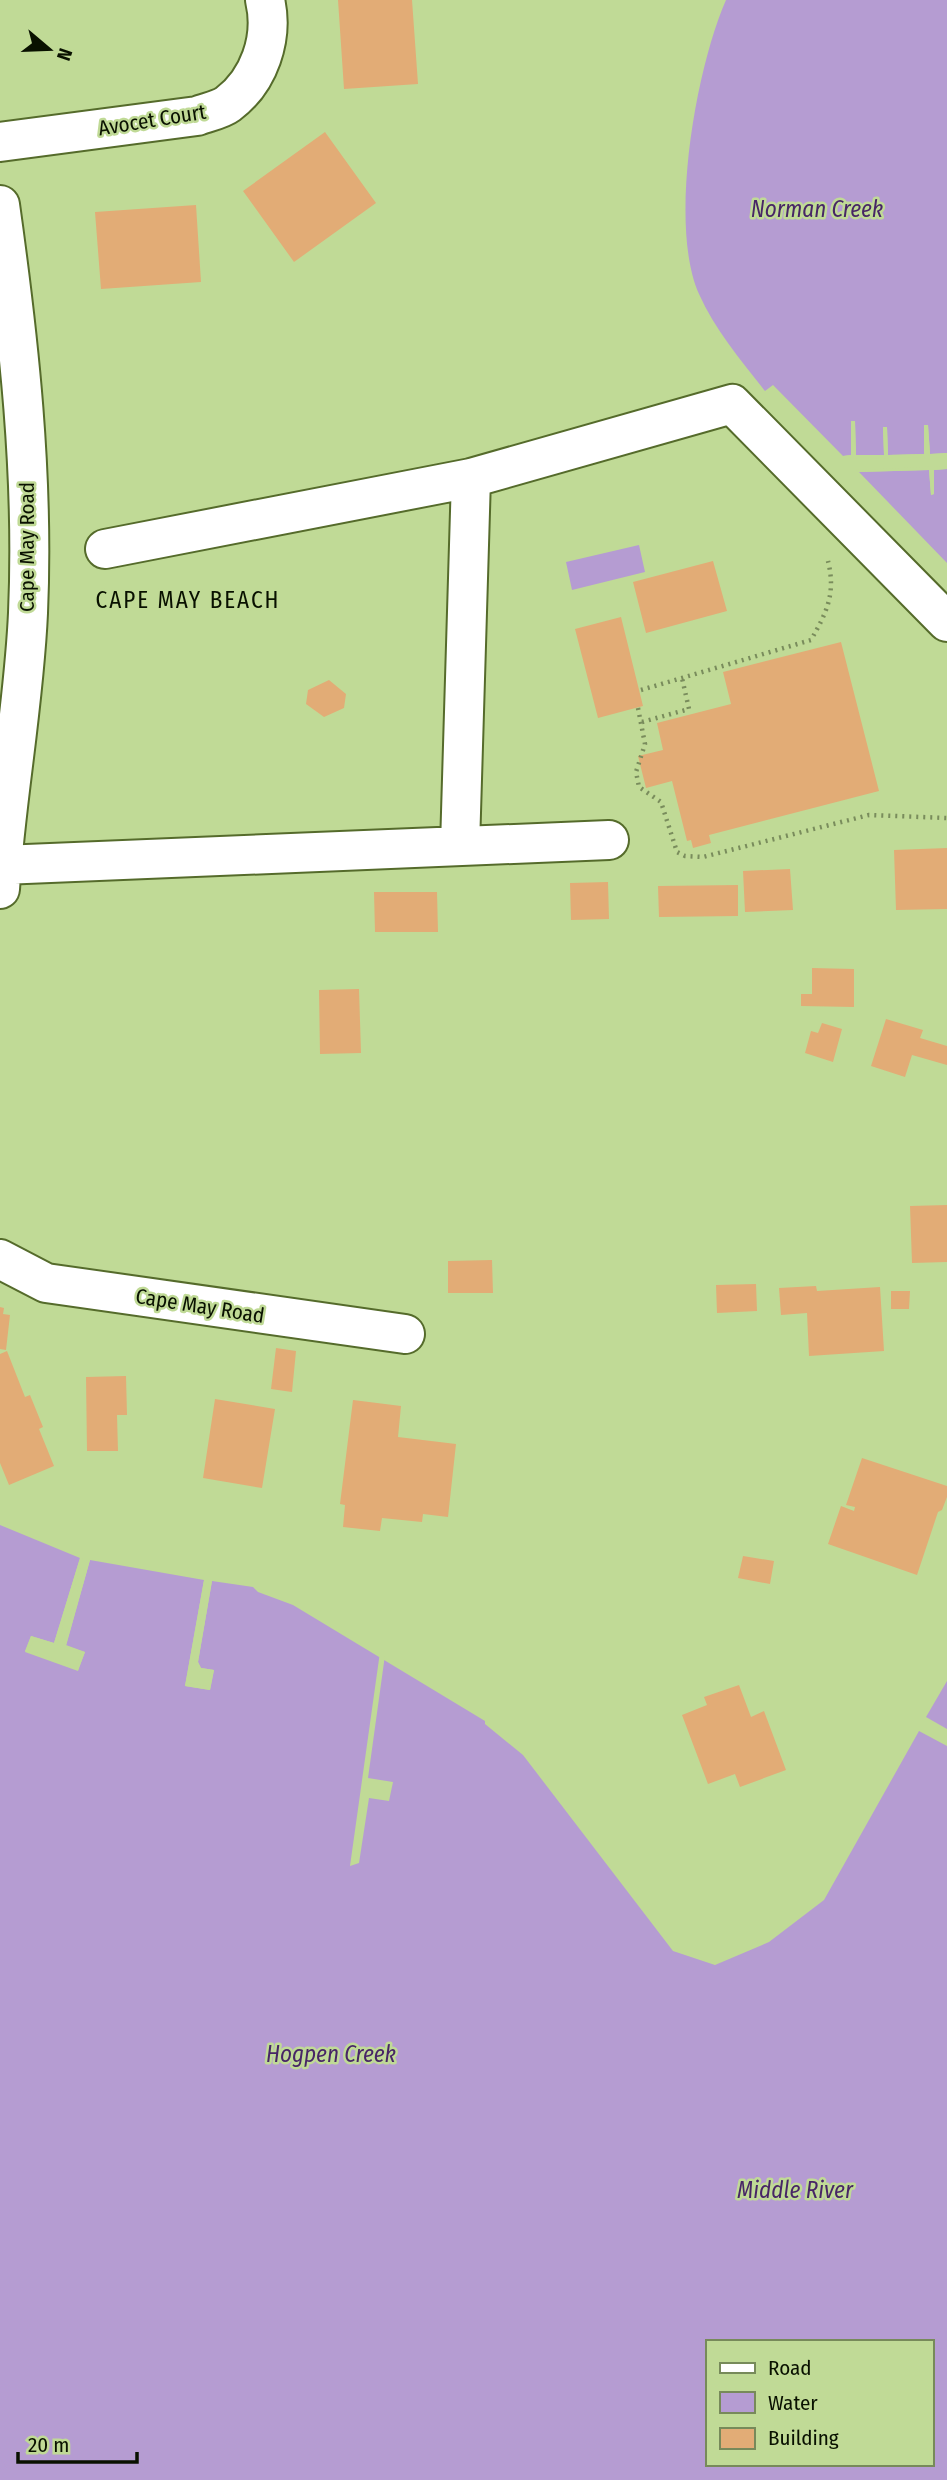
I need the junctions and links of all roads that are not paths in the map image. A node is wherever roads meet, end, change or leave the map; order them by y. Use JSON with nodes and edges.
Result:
{"nodes":[{"id":1,"x":265,"y":0,"type":"edge"},
{"id":2,"x":0,"y":142,"type":"edge"},
{"id":3,"x":0,"y":205,"type":"edge"},
{"id":4,"x":10,"y":351,"type":"edge"},
{"id":5,"x":471,"y":478,"type":"junction"},
{"id":6,"x":104,"y":549,"type":"dead end"},
{"id":7,"x":947,"y":621,"type":"edge"},
{"id":8,"x":609,"y":840,"type":"dead end"},
{"id":9,"x":460,"y":846,"type":"junction"},
{"id":10,"x":1,"y":877,"type":"edge"},
{"id":11,"x":0,"y":1259,"type":"edge"},
{"id":12,"x":405,"y":1334,"type":"dead end"}],
"edges":[{"from":1,"to":2,"type":"street","name":"Avocet Court"},
{"from":3,"to":4,"type":"street","name":"Cape May Road"},
{"from":4,"to":10,"type":"street","name":"Cape May Road"},
{"from":5,"to":6,"type":"street"},
{"from":5,"to":7,"type":"street"},
{"from":5,"to":9,"type":"street"},
{"from":8,"to":9,"type":"street"},
{"from":9,"to":10,"type":"street"},
{"from":11,"to":12,"type":"street","name":"Cape May Road"}]}
